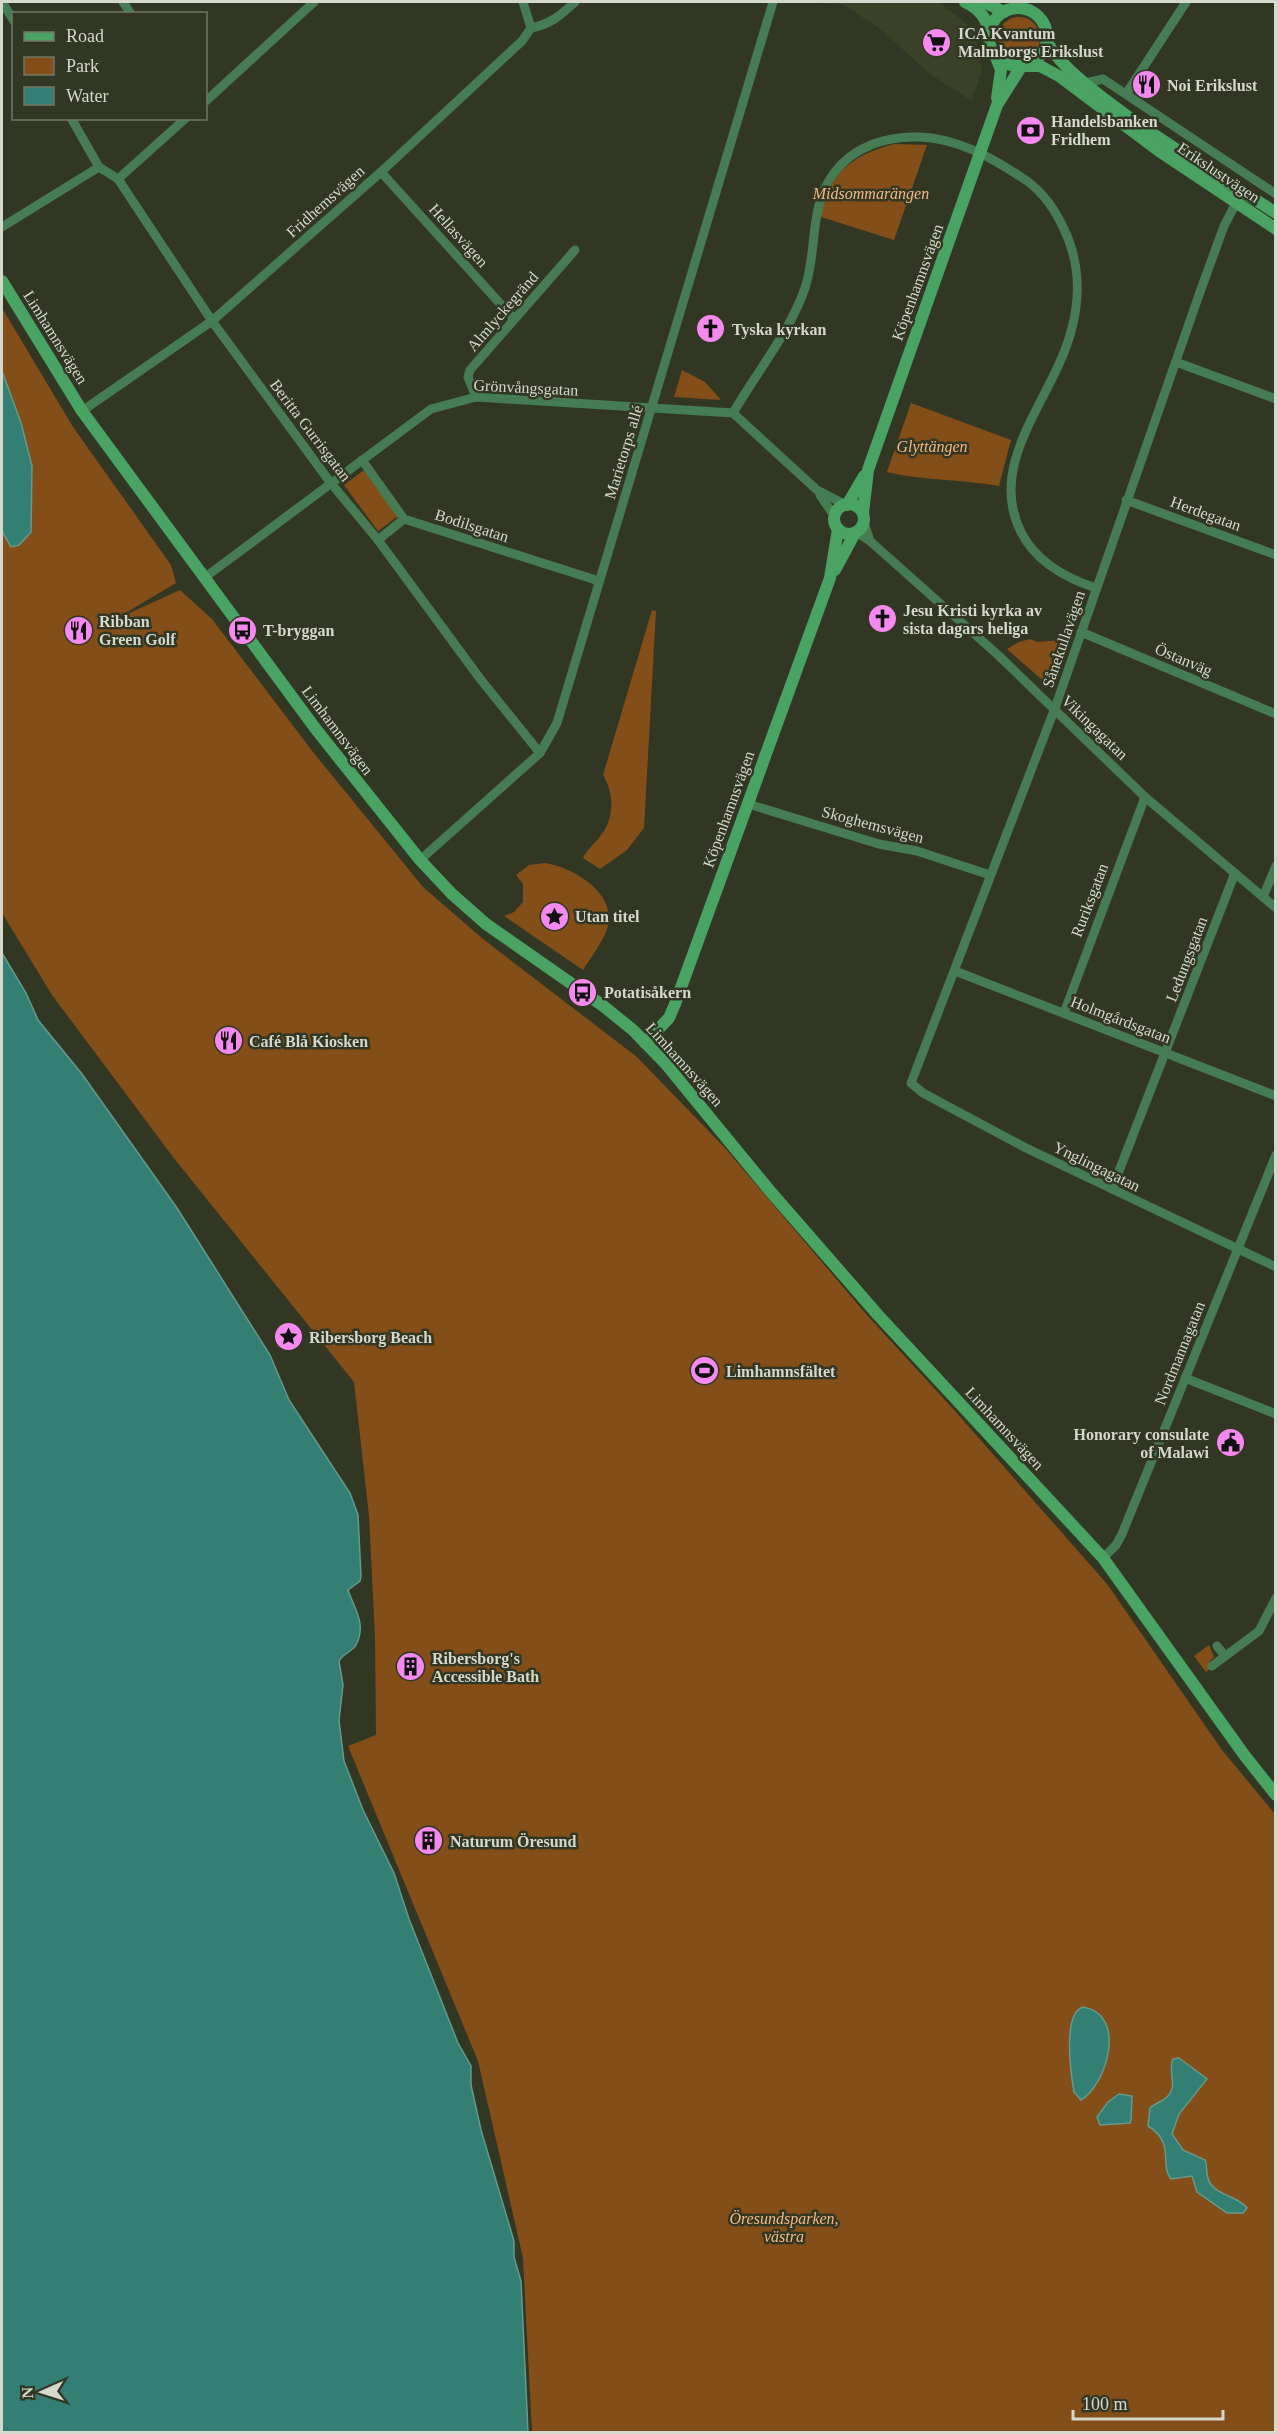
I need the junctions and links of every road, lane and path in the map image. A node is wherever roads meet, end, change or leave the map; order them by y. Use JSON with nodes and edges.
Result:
{"nodes":[{"id":1,"x":2,"y":2,"type":"edge"},
{"id":2,"x":314,"y":2,"type":"edge"},
{"id":3,"x":524,"y":2,"type":"edge"},
{"id":4,"x":575,"y":2,"type":"edge"},
{"id":5,"x":773,"y":2,"type":"edge"},
{"id":6,"x":965,"y":2,"type":"edge"},
{"id":7,"x":984,"y":2,"type":"edge"},
{"id":8,"x":1037,"y":2,"type":"edge"},
{"id":9,"x":1186,"y":2,"type":"edge"},
{"id":10,"x":1010,"y":7,"type":"edge"},
{"id":11,"x":12,"y":18,"type":"edge"},
{"id":12,"x":1040,"y":18,"type":"junction"},
{"id":13,"x":531,"y":28,"type":"junction"},
{"id":14,"x":989,"y":33,"type":"junction"},
{"id":15,"x":1047,"y":41,"type":"junction"},
{"id":16,"x":996,"y":57,"type":"junction"},
{"id":17,"x":1023,"y":66,"type":"junction"},
{"id":18,"x":1086,"y":83,"type":"junction"},
{"id":19,"x":1126,"y":94,"type":"junction"},
{"id":20,"x":207,"y":100,"type":"edge"},
{"id":21,"x":997,"y":105,"type":"junction"},
{"id":22,"x":72,"y":120,"type":"edge"},
{"id":23,"x":184,"y":120,"type":"edge"},
{"id":24,"x":981,"y":153,"type":"junction"},
{"id":25,"x":99,"y":167,"type":"junction"},
{"id":26,"x":381,"y":172,"type":"junction"},
{"id":27,"x":118,"y":179,"type":"junction"},
{"id":28,"x":1275,"y":194,"type":"edge"},
{"id":29,"x":1236,"y":203,"type":"junction"},
{"id":30,"x":1275,"y":213,"type":"edge"},
{"id":31,"x":2,"y":227,"type":"edge"},
{"id":32,"x":1275,"y":229,"type":"edge"},
{"id":33,"x":575,"y":250,"type":"dead end"},
{"id":34,"x":2,"y":281,"type":"edge"},
{"id":35,"x":514,"y":319,"type":"junction"},
{"id":36,"x":212,"y":321,"type":"junction"},
{"id":37,"x":1176,"y":362,"type":"junction"},
{"id":38,"x":476,"y":397,"type":"junction"},
{"id":39,"x":1275,"y":399,"type":"edge"},
{"id":40,"x":652,"y":409,"type":"junction"},
{"id":41,"x":82,"y":411,"type":"junction"},
{"id":42,"x":733,"y":413,"type":"junction"},
{"id":43,"x":362,"y":460,"type":"junction"},
{"id":44,"x":868,"y":470,"type":"junction"},
{"id":45,"x":330,"y":482,"type":"junction"},
{"id":46,"x":817,"y":490,"type":"junction"},
{"id":47,"x":1126,"y":500,"type":"junction"},
{"id":48,"x":846,"y":505,"type":"junction"},
{"id":49,"x":404,"y":519,"type":"junction"},
{"id":50,"x":836,"y":523,"type":"junction"},
{"id":51,"x":859,"y":525,"type":"junction"},
{"id":52,"x":378,"y":540,"type":"junction"},
{"id":53,"x":1275,"y":555,"type":"edge"},
{"id":54,"x":204,"y":578,"type":"junction"},
{"id":55,"x":830,"y":578,"type":"junction"},
{"id":56,"x":600,"y":581,"type":"junction"},
{"id":57,"x":1096,"y":588,"type":"junction"},
{"id":58,"x":1081,"y":632,"type":"junction"},
{"id":59,"x":1054,"y":708,"type":"junction"},
{"id":60,"x":1275,"y":714,"type":"edge"},
{"id":61,"x":540,"y":753,"type":"junction"},
{"id":62,"x":1144,"y":797,"type":"junction"},
{"id":63,"x":748,"y":804,"type":"junction"},
{"id":64,"x":420,"y":860,"type":"junction"},
{"id":65,"x":1275,"y":866,"type":"edge"},
{"id":66,"x":1234,"y":873,"type":"junction"},
{"id":67,"x":990,"y":875,"type":"junction"},
{"id":68,"x":1263,"y":897,"type":"junction"},
{"id":69,"x":1275,"y":908,"type":"edge"},
{"id":70,"x":955,"y":971,"type":"junction"},
{"id":71,"x":1064,"y":1013,"type":"junction"},
{"id":72,"x":645,"y":1043,"type":"junction"},
{"id":73,"x":1167,"y":1053,"type":"junction"},
{"id":74,"x":911,"y":1083,"type":"joint"},
{"id":75,"x":1275,"y":1096,"type":"edge"},
{"id":76,"x":1275,"y":1155,"type":"edge"},
{"id":77,"x":1112,"y":1189,"type":"junction"},
{"id":78,"x":1237,"y":1250,"type":"junction"},
{"id":79,"x":1275,"y":1267,"type":"edge"},
{"id":80,"x":1185,"y":1378,"type":"junction"},
{"id":81,"x":1275,"y":1414,"type":"edge"},
{"id":82,"x":1103,"y":1558,"type":"junction"},
{"id":83,"x":1275,"y":1598,"type":"edge"},
{"id":84,"x":1217,"y":1646,"type":"dead end"},
{"id":85,"x":1225,"y":1656,"type":"junction"},
{"id":86,"x":1212,"y":1666,"type":"dead end"},
{"id":87,"x":1271,"y":1780,"type":"edge"},
{"id":88,"x":1275,"y":1795,"type":"edge"}],
"edges":[{"from":1,"to":11,"type":"street"},
{"from":2,"to":20,"type":"street"},
{"from":3,"to":13,"type":"street"},
{"from":4,"to":13,"type":"street","name":"Fridhemsvägen"},
{"from":5,"to":40,"type":"street","name":"Marietorps allé"},
{"from":6,"to":14,"type":"street"},
{"from":7,"to":10,"type":"street"},
{"from":8,"to":12,"type":"street"},
{"from":9,"to":19,"type":"street"},
{"from":10,"to":12,"type":"street"},
{"from":10,"to":14,"type":"street"},
{"from":12,"to":15,"type":"street"},
{"from":13,"to":26,"type":"street","name":"Fridhemsvägen"},
{"from":14,"to":16,"type":"street","name":"Köpenhamnsvägen"},
{"from":15,"to":17,"type":"street","name":"Köpenhamnsvägen"},
{"from":15,"to":18,"type":"street","name":"Erikslustvägen"},
{"from":16,"to":17,"type":"street"},
{"from":16,"to":21,"type":"street","name":"Köpenhamnsvägen"},
{"from":17,"to":21,"type":"street","name":"Köpenhamnsvägen"},
{"from":17,"to":29,"type":"street","name":"Erikslustvägen"},
{"from":18,"to":19,"type":"street","name":"Erikslustvägen"},
{"from":18,"to":30,"type":"street","name":"Erikslustvägen"},
{"from":19,"to":28,"type":"street","name":"Erikslustvägen"},
{"from":21,"to":24,"type":"street","name":"Köpenhamnsvägen"},
{"from":22,"to":25,"type":"street","name":"Beritta Gurrisgatan"},
{"from":23,"to":27,"type":"street"},
{"from":24,"to":42,"type":"street"},
{"from":24,"to":44,"type":"street","name":"Köpenhamnsvägen"},
{"from":24,"to":57,"type":"street"},
{"from":25,"to":27,"type":"street","name":"Beritta Gurrisgatan"},
{"from":25,"to":31,"type":"street"},
{"from":26,"to":35,"type":"street","name":"Hellasvägen"},
{"from":26,"to":36,"type":"street","name":"Fridhemsvägen"},
{"from":27,"to":36,"type":"street","name":"Beritta Gurrisgatan"},
{"from":29,"to":32,"type":"street","name":"Erikslustvägen"},
{"from":29,"to":37,"type":"street","name":"Sånekullavägen"},
{"from":33,"to":35,"type":"street","name":"Almlyckegränd"},
{"from":34,"to":41,"type":"street","name":"Limhamnsvägen"},
{"from":35,"to":38,"type":"street","name":"Almlyckegränd"},
{"from":36,"to":41,"type":"street","name":"Fridhemsvägen"},
{"from":36,"to":45,"type":"street","name":"Beritta Gurrisgatan"},
{"from":37,"to":39,"type":"street"},
{"from":37,"to":47,"type":"street","name":"Sånekullavägen"},
{"from":38,"to":40,"type":"street","name":"Grönvångsgatan"},
{"from":38,"to":43,"type":"street","name":"Grönvångsgatan"},
{"from":40,"to":42,"type":"street"},
{"from":40,"to":56,"type":"street","name":"Marietorps allé"},
{"from":41,"to":54,"type":"street","name":"Limhamnsvägen"},
{"from":42,"to":46,"type":"street"},
{"from":43,"to":45,"type":"street","name":"Grönvångsgatan"},
{"from":43,"to":49,"type":"street"},
{"from":44,"to":48,"type":"street","name":"Köpenhamnsvägen"},
{"from":44,"to":51,"type":"street","name":"Köpenhamnsvägen"},
{"from":45,"to":52,"type":"street","name":"Beritta Gurrisgatan"},
{"from":45,"to":54,"type":"street","name":"Grönvångsgatan"},
{"from":46,"to":48,"type":"street"},
{"from":46,"to":50,"type":"street"},
{"from":47,"to":53,"type":"street","name":"Herdegatan"},
{"from":47,"to":57,"type":"street","name":"Sånekullavägen"},
{"from":48,"to":50,"type":"street"},
{"from":48,"to":51,"type":"street"},
{"from":49,"to":52,"type":"street"},
{"from":49,"to":56,"type":"street","name":"Bodilsgatan"},
{"from":50,"to":51,"type":"street"},
{"from":50,"to":55,"type":"street","name":"Köpenhamnsvägen"},
{"from":51,"to":55,"type":"street","name":"Köpenhamnsvägen"},
{"from":51,"to":59,"type":"street","name":"Vikingagatan"},
{"from":52,"to":61,"type":"street","name":"Beritta Gurrisgatan"},
{"from":54,"to":64,"type":"street","name":"Limhamnsvägen"},
{"from":55,"to":63,"type":"street","name":"Köpenhamnsvägen"},
{"from":56,"to":61,"type":"street","name":"Marietorps allé"},
{"from":57,"to":58,"type":"street","name":"Sånekullavägen"},
{"from":58,"to":59,"type":"street","name":"Sånekullavägen"},
{"from":58,"to":60,"type":"street","name":"Östanväg"},
{"from":59,"to":62,"type":"street","name":"Vikingagatan"},
{"from":59,"to":67,"type":"street","name":"Sånekullavägen"},
{"from":61,"to":64,"type":"street","name":"Marietorps allé"},
{"from":62,"to":66,"type":"street","name":"Vikingagatan"},
{"from":62,"to":71,"type":"street","name":"Ruriksgatan"},
{"from":63,"to":67,"type":"street","name":"Skoghemsvägen"},
{"from":63,"to":72,"type":"street","name":"Köpenhamnsvägen"},
{"from":64,"to":72,"type":"street","name":"Limhamnsvägen"},
{"from":65,"to":68,"type":"street"},
{"from":66,"to":68,"type":"street","name":"Vikingagatan"},
{"from":66,"to":73,"type":"street","name":"Ledungsgatan"},
{"from":67,"to":70,"type":"street","name":"Sånekullavägen"},
{"from":68,"to":69,"type":"street","name":"Vikingagatan"},
{"from":70,"to":71,"type":"street","name":"Holmgårdsgatan"},
{"from":70,"to":74,"type":"street","name":"Sånekullavägen"},
{"from":71,"to":73,"type":"street","name":"Holmgårdsgatan"},
{"from":72,"to":82,"type":"street","name":"Limhamnsvägen"},
{"from":73,"to":75,"type":"street","name":"Holmgårdsgatan"},
{"from":73,"to":77,"type":"street","name":"Ledungsgatan"},
{"from":74,"to":77,"type":"street","name":"Ynglingagatan"},
{"from":76,"to":78,"type":"street","name":"Nordmannagatan"},
{"from":77,"to":78,"type":"street","name":"Ynglingagatan"},
{"from":78,"to":79,"type":"street","name":"Ynglingagatan"},
{"from":78,"to":80,"type":"street","name":"Nordmannagatan"},
{"from":80,"to":81,"type":"street"},
{"from":80,"to":82,"type":"street","name":"Nordmannagatan"},
{"from":82,"to":87,"type":"street","name":"Limhamnsvägen"},
{"from":83,"to":85,"type":"street"},
{"from":84,"to":85,"type":"street"},
{"from":85,"to":86,"type":"street"},
{"from":87,"to":88,"type":"street","name":"Limhamnsvägen"}]}
